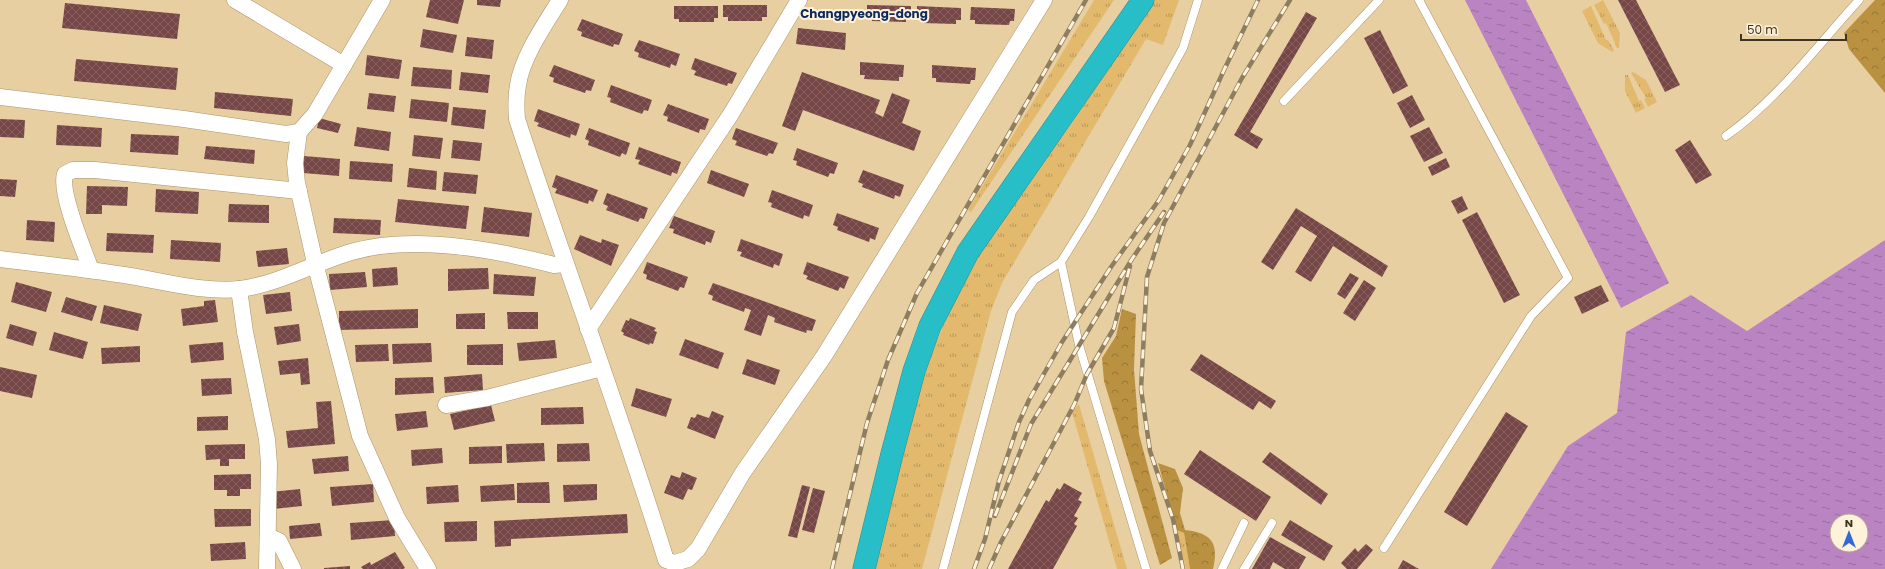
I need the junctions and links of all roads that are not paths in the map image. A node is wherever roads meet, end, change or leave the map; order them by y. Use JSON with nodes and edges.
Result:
{"nodes":[{"id":1,"x":235,"y":0,"type":"edge"},
{"id":2,"x":382,"y":0,"type":"edge"},
{"id":3,"x":560,"y":0,"type":"edge"},
{"id":4,"x":799,"y":0,"type":"edge"},
{"id":5,"x":1044,"y":0,"type":"edge"},
{"id":6,"x":1143,"y":0,"type":"edge"},
{"id":7,"x":1198,"y":0,"type":"edge"},
{"id":8,"x":1379,"y":0,"type":"edge"},
{"id":9,"x":1419,"y":0,"type":"edge"},
{"id":10,"x":1859,"y":0,"type":"edge"},
{"id":11,"x":344,"y":65,"type":"junction"},
{"id":12,"x":0,"y":97,"type":"edge"},
{"id":13,"x":1284,"y":101,"type":"dead end"},
{"id":14,"x":299,"y":132,"type":"junction"},
{"id":15,"x":1726,"y":136,"type":"dead end"},
{"id":16,"x":298,"y":191,"type":"junction"},
{"id":17,"x":0,"y":260,"type":"edge"},
{"id":18,"x":1061,"y":262,"type":"junction"},
{"id":19,"x":315,"y":263,"type":"junction"},
{"id":20,"x":566,"y":264,"type":"junction"},
{"id":21,"x":91,"y":270,"type":"junction"},
{"id":22,"x":239,"y":289,"type":"junction"},
{"id":23,"x":588,"y":329,"type":"junction"},
{"id":24,"x":602,"y":368,"type":"junction"},
{"id":25,"x":446,"y":405,"type":"dead end"},
{"id":26,"x":1244,"y":523,"type":"dead end"},
{"id":27,"x":1272,"y":523,"type":"dead end"},
{"id":28,"x":268,"y":536,"type":"junction"},
{"id":29,"x":1384,"y":548,"type":"dead end"},
{"id":30,"x":267,"y":569,"type":"edge"},
{"id":31,"x":294,"y":569,"type":"edge"},
{"id":32,"x":428,"y":569,"type":"edge"},
{"id":33,"x":864,"y":569,"type":"edge"},
{"id":34,"x":944,"y":569,"type":"edge"},
{"id":35,"x":1146,"y":569,"type":"edge"},
{"id":36,"x":1222,"y":569,"type":"edge"},
{"id":37,"x":1244,"y":569,"type":"edge"}],
"edges":[{"from":1,"to":11,"type":"street"},
{"from":2,"to":11,"type":"street"},
{"from":3,"to":20,"type":"street"},
{"from":4,"to":23,"type":"street"},
{"from":5,"to":24,"type":"street"},
{"from":6,"to":33,"type":"highway"},
{"from":7,"to":18,"type":"lane"},
{"from":8,"to":13,"type":"lane"},
{"from":9,"to":29,"type":"lane"},
{"from":10,"to":15,"type":"lane"},
{"from":11,"to":14,"type":"street"},
{"from":12,"to":14,"type":"street"},
{"from":14,"to":16,"type":"street"},
{"from":16,"to":19,"type":"street"},
{"from":16,"to":21,"type":"street"},
{"from":17,"to":21,"type":"street"},
{"from":18,"to":34,"type":"lane"},
{"from":18,"to":35,"type":"lane"},
{"from":19,"to":20,"type":"street"},
{"from":19,"to":22,"type":"street"},
{"from":19,"to":32,"type":"street"},
{"from":20,"to":23,"type":"street"},
{"from":21,"to":22,"type":"street"},
{"from":22,"to":28,"type":"street"},
{"from":23,"to":24,"type":"street"},
{"from":24,"to":25,"type":"street"},
{"from":26,"to":36,"type":"lane"},
{"from":27,"to":37,"type":"lane"},
{"from":28,"to":30,"type":"street"},
{"from":28,"to":31,"type":"street"}]}
